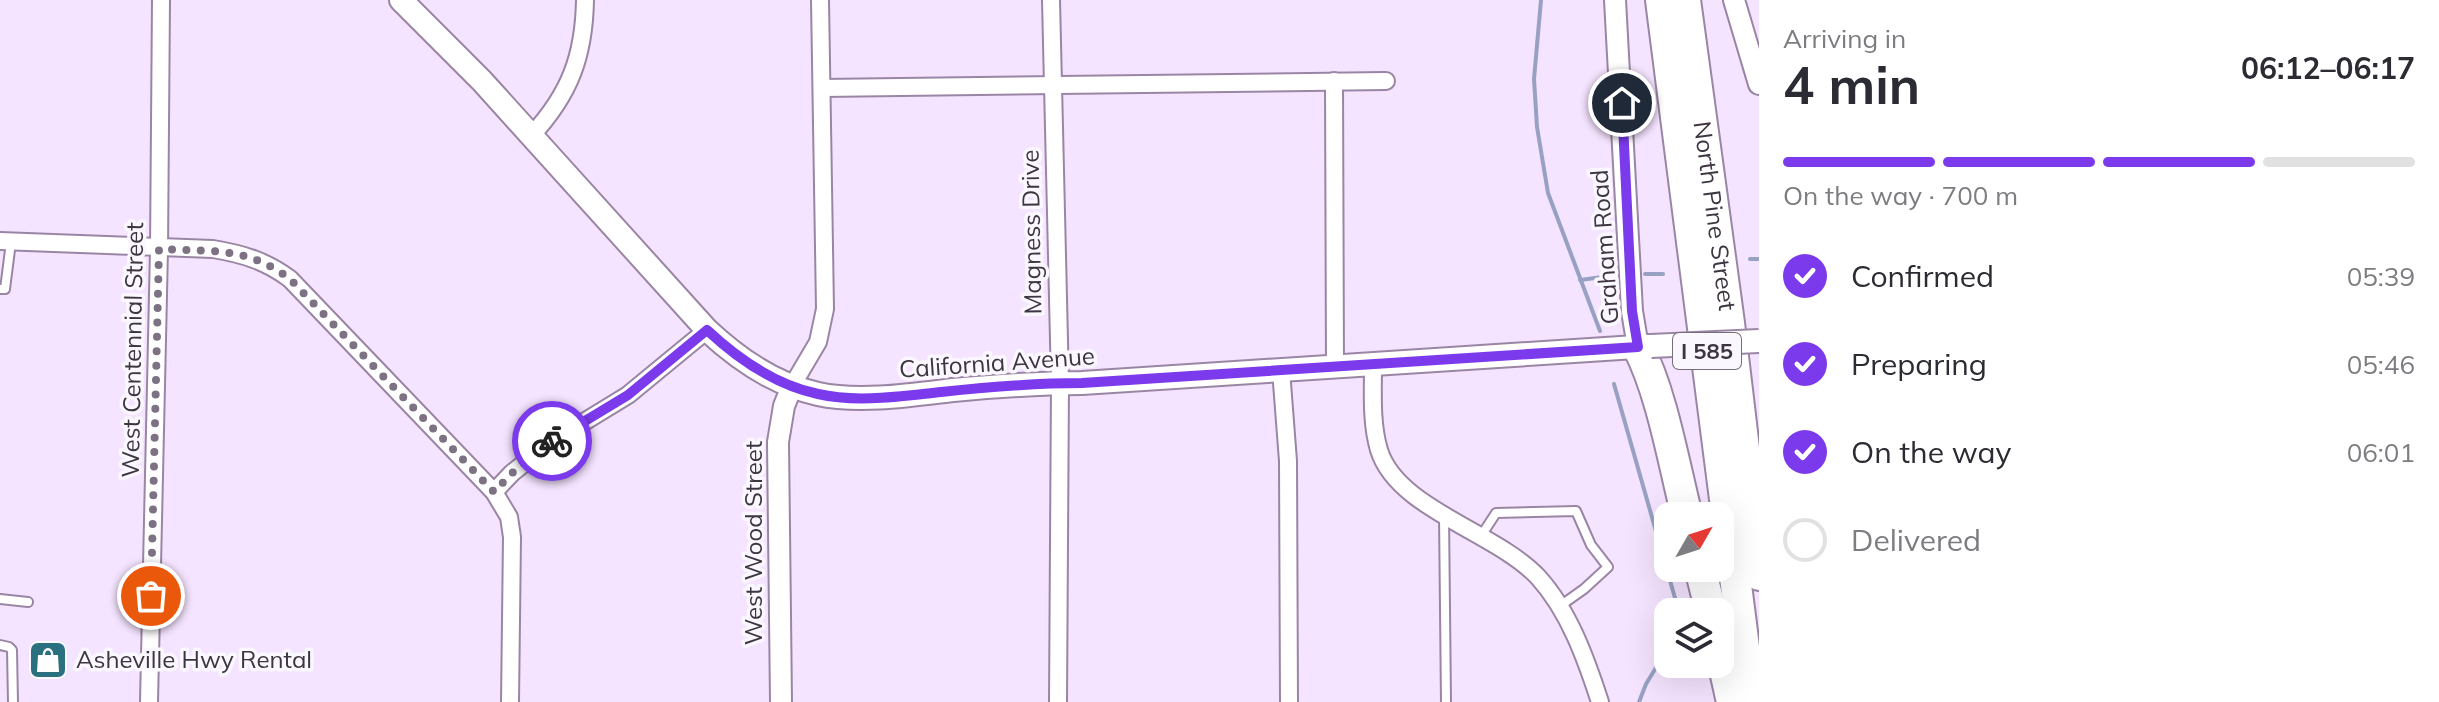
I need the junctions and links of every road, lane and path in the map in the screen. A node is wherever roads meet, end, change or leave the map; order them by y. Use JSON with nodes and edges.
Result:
{"nodes":[{"id":1,"x":161,"y":0,"type":"edge"},
{"id":2,"x":401,"y":0,"type":"edge"},
{"id":3,"x":585,"y":0,"type":"edge"},
{"id":4,"x":820,"y":0,"type":"edge"},
{"id":5,"x":1051,"y":0,"type":"edge"},
{"id":6,"x":1615,"y":0,"type":"edge"},
{"id":7,"x":1661,"y":0,"type":"edge"},
{"id":8,"x":1685,"y":0,"type":"edge"},
{"id":9,"x":1734,"y":0,"type":"edge"},
{"id":10,"x":1334,"y":81,"type":"junction"},
{"id":11,"x":1386,"y":81,"type":"dead end"},
{"id":12,"x":1053,"y":84,"type":"junction"},
{"id":13,"x":1759,"y":84,"type":"edge"},
{"id":14,"x":822,"y":88,"type":"junction"},
{"id":15,"x":531,"y":136,"type":"junction"},
{"id":16,"x":5,"y":242,"type":"edge"},
{"id":17,"x":159,"y":249,"type":"junction"},
{"id":18,"x":0,"y":289,"type":"edge"},
{"id":19,"x":707,"y":330,"type":"junction"},
{"id":20,"x":1759,"y":341,"type":"edge"},
{"id":21,"x":1645,"y":347,"type":"junction"},
{"id":22,"x":1373,"y":365,"type":"junction"},
{"id":23,"x":1335,"y":367,"type":"junction"},
{"id":24,"x":1281,"y":370,"type":"junction"},
{"id":25,"x":1060,"y":383,"type":"junction"},
{"id":26,"x":792,"y":386,"type":"junction"},
{"id":27,"x":494,"y":492,"type":"junction"},
{"id":28,"x":1683,"y":502,"type":"edge"},
{"id":29,"x":1444,"y":514,"type":"junction"},
{"id":30,"x":1481,"y":536,"type":"junction"},
{"id":31,"x":1759,"y":575,"type":"edge"},
{"id":32,"x":0,"y":599,"type":"edge"},
{"id":33,"x":28,"y":602,"type":"dead end"},
{"id":34,"x":1560,"y":606,"type":"junction"},
{"id":35,"x":0,"y":645,"type":"edge"},
{"id":36,"x":1727,"y":678,"type":"edge"},
{"id":37,"x":0,"y":681,"type":"edge"},
{"id":38,"x":13,"y":682,"type":"junction"},
{"id":39,"x":13,"y":702,"type":"edge"},
{"id":40,"x":149,"y":702,"type":"edge"},
{"id":41,"x":510,"y":702,"type":"edge"},
{"id":42,"x":781,"y":702,"type":"edge"},
{"id":43,"x":1058,"y":702,"type":"edge"},
{"id":44,"x":1289,"y":702,"type":"edge"},
{"id":45,"x":1446,"y":702,"type":"edge"},
{"id":46,"x":1600,"y":702,"type":"edge"},
{"id":47,"x":1732,"y":702,"type":"edge"},
{"id":48,"x":1751,"y":702,"type":"edge"}],
"edges":[{"from":1,"to":17,"type":"street","name":"West Centennial Street"},
{"from":2,"to":15,"type":"main road","name":"California Avenue"},
{"from":3,"to":15,"type":"street"},
{"from":4,"to":14,"type":"street"},
{"from":5,"to":12,"type":"street","name":"Magness Drive"},
{"from":6,"to":21,"type":"street","name":"Graham Road"},
{"from":7,"to":48,"type":"highway","name":"North Pine Street","number":"I 585"},
{"from":8,"to":31,"type":"highway","name":"North Pine Street","number":"I 585"},
{"from":9,"to":13,"type":"street"},
{"from":10,"to":11,"type":"street"},
{"from":10,"to":12,"type":"street"},
{"from":10,"to":23,"type":"street"},
{"from":12,"to":14,"type":"street"},
{"from":12,"to":25,"type":"street","name":"Magness Drive"},
{"from":14,"to":26,"type":"street"},
{"from":15,"to":19,"type":"main road","name":"California Avenue"},
{"from":16,"to":17,"type":"street"},
{"from":16,"to":18,"type":"lane"},
{"from":17,"to":27,"type":"street"},
{"from":17,"to":40,"type":"street","name":"West Centennial Street"},
{"from":19,"to":26,"type":"main road","name":"California Avenue"},
{"from":19,"to":27,"type":"street"},
{"from":20,"to":21,"type":"main road","name":"California Avenue","bridge":true},
{"from":21,"to":22,"type":"main road","name":"California Avenue"},
{"from":21,"to":28,"type":"highway"},
{"from":22,"to":23,"type":"main road","name":"California Avenue"},
{"from":22,"to":29,"type":"street"},
{"from":23,"to":24,"type":"main road","name":"California Avenue"},
{"from":24,"to":25,"type":"main road","name":"California Avenue"},
{"from":24,"to":44,"type":"street"},
{"from":25,"to":26,"type":"main road","name":"California Avenue"},
{"from":25,"to":43,"type":"street","name":"Magness Drive"},
{"from":26,"to":42,"type":"street","name":"West Wood Street"},
{"from":27,"to":41,"type":"street"},
{"from":29,"to":30,"type":"street"},
{"from":29,"to":45,"type":"lane"},
{"from":30,"to":34,"type":"street"},
{"from":30,"to":34,"type":"lane"},
{"from":32,"to":33,"type":"lane"},
{"from":34,"to":46,"type":"street"},
{"from":35,"to":38,"type":"lane"},
{"from":36,"to":47,"type":"highway"},
{"from":37,"to":38,"type":"lane"},
{"from":38,"to":39,"type":"lane"}]}
